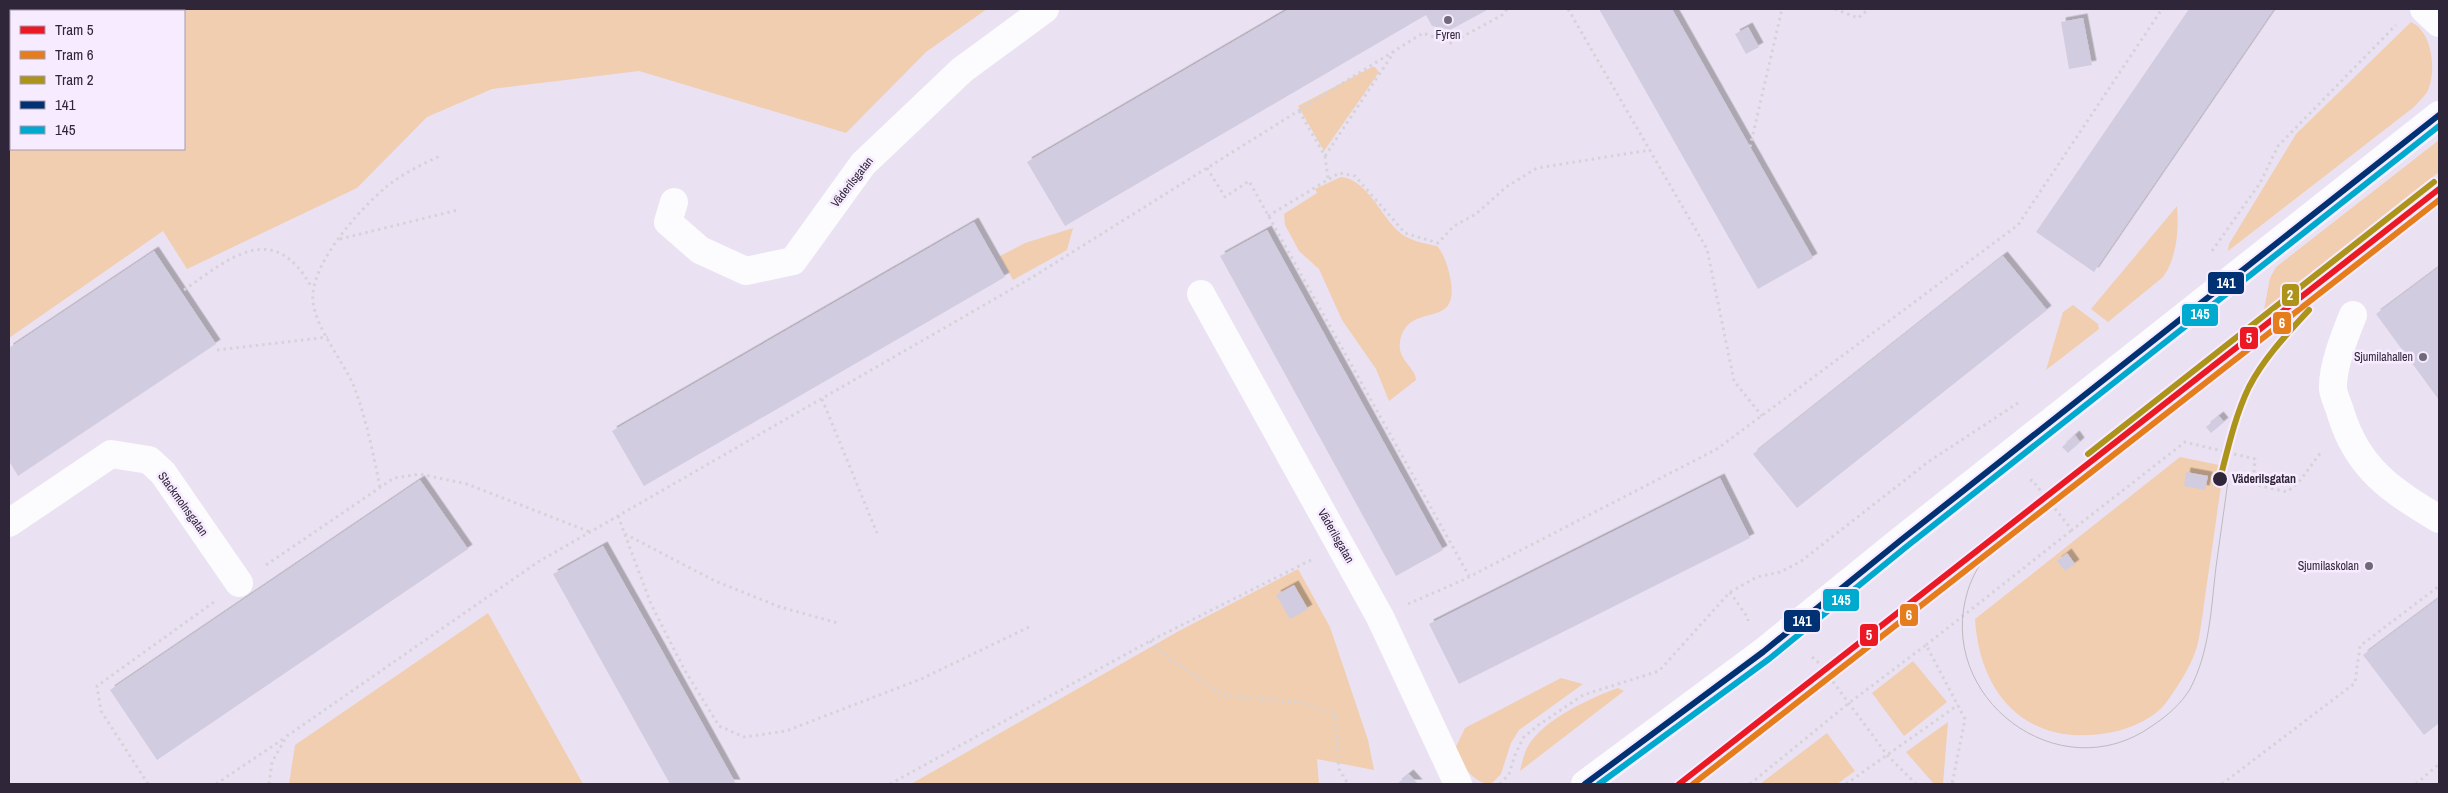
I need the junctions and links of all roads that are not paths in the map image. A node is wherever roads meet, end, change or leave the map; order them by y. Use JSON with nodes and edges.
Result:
{"nodes":[{"id":1,"x":1045,"y":9,"type":"edge"},
{"id":2,"x":2424,"y":9,"type":"edge"},
{"id":3,"x":2439,"y":23,"type":"edge"},
{"id":4,"x":2439,"y":115,"type":"edge"},
{"id":5,"x":674,"y":202,"type":"dead end"},
{"id":6,"x":1201,"y":294,"type":"dead end"},
{"id":7,"x":2352,"y":315,"type":"dead end"},
{"id":8,"x":2439,"y":520,"type":"edge"},
{"id":9,"x":9,"y":522,"type":"edge"},
{"id":10,"x":239,"y":584,"type":"road end"},
{"id":11,"x":1458,"y":784,"type":"edge"},
{"id":12,"x":1585,"y":784,"type":"edge"}],
"edges":[{"from":1,"to":5,"type":"street","name":"Väderilsgatan"},
{"from":2,"to":3,"type":"street"},
{"from":4,"to":12,"type":"street"},
{"from":6,"to":11,"type":"street","name":"Väderilsgatan"},
{"from":7,"to":8,"type":"street"},
{"from":9,"to":10,"type":"street","name":"Stackmolnsgatan"}]}
